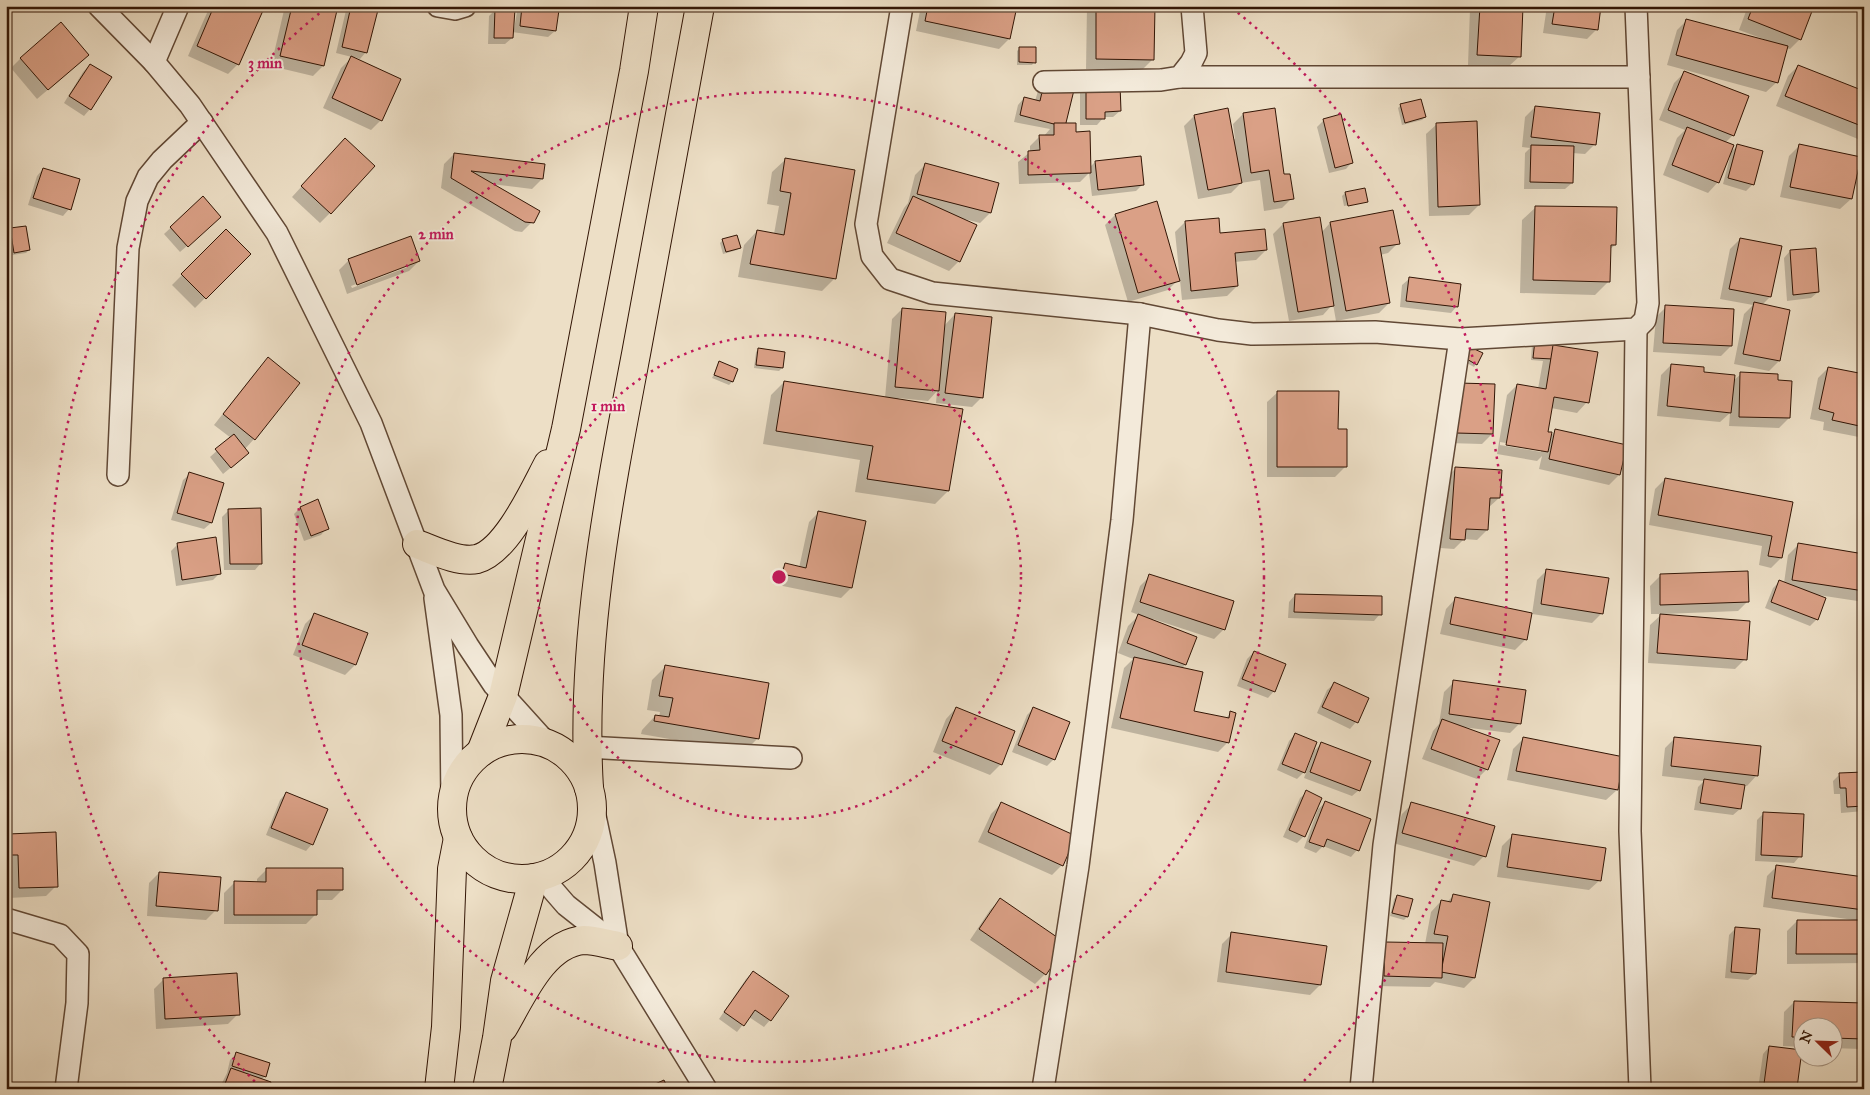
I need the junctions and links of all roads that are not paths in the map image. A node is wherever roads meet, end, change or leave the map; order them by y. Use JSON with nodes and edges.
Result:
{"nodes":[{"id":1,"x":99,"y":6,"type":"edge"},
{"id":2,"x":178,"y":6,"type":"edge"},
{"id":3,"x":438,"y":6,"type":"edge"},
{"id":4,"x":465,"y":6,"type":"edge"},
{"id":5,"x":644,"y":6,"type":"edge"},
{"id":6,"x":700,"y":6,"type":"edge"},
{"id":7,"x":902,"y":6,"type":"edge"},
{"id":8,"x":1192,"y":6,"type":"edge"},
{"id":9,"x":1636,"y":6,"type":"edge"},
{"id":10,"x":154,"y":62,"type":"junction"},
{"id":11,"x":1180,"y":77,"type":"junction"},
{"id":12,"x":1639,"y":77,"type":"junction"},
{"id":13,"x":1044,"y":82,"type":"dead end"},
{"id":14,"x":202,"y":122,"type":"junction"},
{"id":15,"x":1140,"y":314,"type":"junction"},
{"id":16,"x":1636,"y":329,"type":"junction"},
{"id":17,"x":1460,"y":339,"type":"junction"},
{"id":18,"x":566,"y":429,"type":"junction"},
{"id":19,"x":118,"y":475,"type":"dead end"},
{"id":20,"x":417,"y":544,"type":"junction"},
{"id":21,"x":434,"y":590,"type":"junction"},
{"id":22,"x":503,"y":696,"type":"junction"},
{"id":23,"x":586,"y":747,"type":"junction"},
{"id":24,"x":551,"y":748,"type":"junction"},
{"id":25,"x":482,"y":752,"type":"junction"},
{"id":26,"x":791,"y":758,"type":"dead end"},
{"id":27,"x":590,"y":795,"type":"junction"},
{"id":28,"x":452,"y":803,"type":"junction"},
{"id":29,"x":458,"y":838,"type":"junction"},
{"id":30,"x":540,"y":877,"type":"junction"},
{"id":31,"x":6,"y":919,"type":"edge"},
{"id":32,"x":618,"y":946,"type":"junction"},
{"id":33,"x":497,"y":1038,"type":"junction"},
{"id":34,"x":66,"y":1089,"type":"edge"},
{"id":35,"x":439,"y":1089,"type":"edge"},
{"id":36,"x":487,"y":1089,"type":"edge"},
{"id":37,"x":706,"y":1089,"type":"edge"},
{"id":38,"x":1043,"y":1089,"type":"edge"},
{"id":39,"x":1361,"y":1089,"type":"edge"},
{"id":40,"x":1640,"y":1089,"type":"edge"}],
"edges":[{"from":1,"to":10,"type":"street"},
{"from":2,"to":10,"type":"street"},
{"from":3,"to":4,"type":"street"},
{"from":5,"to":18,"type":"main road"},
{"from":6,"to":23,"type":"main road"},
{"from":7,"to":15,"type":"street"},
{"from":8,"to":11,"type":"street"},
{"from":9,"to":12,"type":"street"},
{"from":10,"to":14,"type":"street"},
{"from":11,"to":12,"type":"street"},
{"from":11,"to":13,"type":"street"},
{"from":12,"to":16,"type":"street"},
{"from":14,"to":19,"type":"street"},
{"from":14,"to":20,"type":"street"},
{"from":15,"to":17,"type":"street"},
{"from":15,"to":38,"type":"street"},
{"from":16,"to":17,"type":"street"},
{"from":16,"to":40,"type":"street"},
{"from":17,"to":39,"type":"street"},
{"from":18,"to":20,"type":"main road"},
{"from":18,"to":22,"type":"main road"},
{"from":20,"to":21,"type":"street"},
{"from":21,"to":22,"type":"street"},
{"from":21,"to":28,"type":"street"},
{"from":22,"to":24,"type":"street"},
{"from":22,"to":25,"type":"main road"},
{"from":23,"to":26,"type":"street"},
{"from":23,"to":27,"type":"main road"},
{"from":24,"to":25,"type":"main road"},
{"from":24,"to":27,"type":"main road"},
{"from":25,"to":28,"type":"main road"},
{"from":27,"to":30,"type":"main road"},
{"from":27,"to":32,"type":"street"},
{"from":28,"to":29,"type":"main road"},
{"from":29,"to":30,"type":"main road"},
{"from":29,"to":35,"type":"main road"},
{"from":30,"to":32,"type":"street"},
{"from":30,"to":33,"type":"main road"},
{"from":31,"to":34,"type":"street"},
{"from":32,"to":33,"type":"main road"},
{"from":32,"to":37,"type":"street"},
{"from":33,"to":36,"type":"main road"}]}
